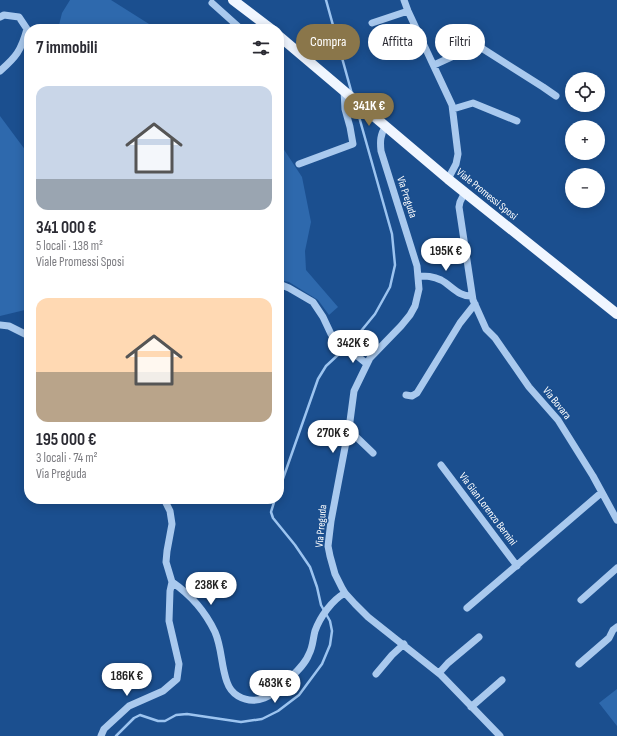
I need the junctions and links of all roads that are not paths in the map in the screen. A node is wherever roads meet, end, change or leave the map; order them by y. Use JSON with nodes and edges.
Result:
{"nodes":[{"id":1,"x":233,"y":0,"type":"edge"},
{"id":2,"x":404,"y":0,"type":"edge"},
{"id":3,"x":212,"y":3,"type":"dead end"},
{"id":4,"x":408,"y":11,"type":"junction"},
{"id":5,"x":0,"y":16,"type":"edge"},
{"id":6,"x":372,"y":23,"type":"dead end"},
{"id":7,"x":24,"y":24,"type":"edge"},
{"id":8,"x":235,"y":24,"type":"edge"},
{"id":9,"x":264,"y":24,"type":"edge"},
{"id":10,"x":24,"y":40,"type":"edge"},
{"id":11,"x":284,"y":40,"type":"edge"},
{"id":12,"x":434,"y":65,"type":"junction"},
{"id":13,"x":0,"y":71,"type":"edge"},
{"id":14,"x":346,"y":93,"type":"junction"},
{"id":15,"x":556,"y":96,"type":"dead end"},
{"id":16,"x":453,"y":109,"type":"junction"},
{"id":17,"x":517,"y":121,"type":"dead end"},
{"id":18,"x":386,"y":126,"type":"junction"},
{"id":19,"x":299,"y":164,"type":"dead end"},
{"id":20,"x":448,"y":179,"type":"junction"},
{"id":21,"x":465,"y":192,"type":"junction"},
{"id":22,"x":418,"y":276,"type":"junction"},
{"id":23,"x":284,"y":286,"type":"edge"},
{"id":24,"x":472,"y":296,"type":"junction"},
{"id":25,"x":475,"y":304,"type":"junction"},
{"id":26,"x":617,"y":314,"type":"edge"},
{"id":27,"x":0,"y":324,"type":"edge"},
{"id":28,"x":24,"y":334,"type":"edge"},
{"id":29,"x":367,"y":364,"type":"junction"},
{"id":30,"x":406,"y":395,"type":"dead end"},
{"id":31,"x":348,"y":429,"type":"junction"},
{"id":32,"x":373,"y":453,"type":"dead end"},
{"id":33,"x":442,"y":465,"type":"dead end"},
{"id":34,"x":601,"y":493,"type":"junction"},
{"id":35,"x":166,"y":504,"type":"edge"},
{"id":36,"x":617,"y":520,"type":"edge"},
{"id":37,"x":517,"y":566,"type":"junction"},
{"id":38,"x":617,"y":568,"type":"edge"},
{"id":39,"x":172,"y":582,"type":"junction"},
{"id":40,"x":345,"y":593,"type":"junction"},
{"id":41,"x":580,"y":600,"type":"dead end"},
{"id":42,"x":467,"y":608,"type":"dead end"},
{"id":43,"x":617,"y":627,"type":"edge"},
{"id":44,"x":478,"y":637,"type":"dead end"},
{"id":45,"x":404,"y":644,"type":"junction"},
{"id":46,"x":579,"y":664,"type":"dead end"},
{"id":47,"x":438,"y":673,"type":"junction"},
{"id":48,"x":376,"y":674,"type":"dead end"},
{"id":49,"x":502,"y":680,"type":"dead end"},
{"id":50,"x":471,"y":707,"type":"junction"},
{"id":51,"x":101,"y":736,"type":"edge"},
{"id":52,"x":499,"y":736,"type":"edge"}],
"edges":[{"from":1,"to":9,"type":"main road"},
{"from":2,"to":4,"type":"street"},
{"from":3,"to":8,"type":"street"},
{"from":4,"to":6,"type":"street"},
{"from":4,"to":12,"type":"street"},
{"from":5,"to":7,"type":"street"},
{"from":10,"to":13,"type":"street"},
{"from":11,"to":14,"type":"main road","name":"Viale Promessi Sposi"},
{"from":12,"to":15,"type":"street"},
{"from":12,"to":16,"type":"street"},
{"from":14,"to":18,"type":"main road","name":"Viale Promessi Sposi"},
{"from":14,"to":19,"type":"street"},
{"from":16,"to":17,"type":"street"},
{"from":16,"to":20,"type":"street"},
{"from":18,"to":20,"type":"main road","name":"Viale Promessi Sposi"},
{"from":18,"to":22,"type":"street","name":"Via Preguda"},
{"from":20,"to":21,"type":"main road","name":"Viale Promessi Sposi"},
{"from":21,"to":24,"type":"street","name":"Via Bovara"},
{"from":21,"to":26,"type":"main road","name":"Viale Promessi Sposi"},
{"from":22,"to":24,"type":"street"},
{"from":22,"to":29,"type":"street","name":"Via Preguda"},
{"from":23,"to":29,"type":"street"},
{"from":24,"to":25,"type":"street","name":"Via Bovara"},
{"from":25,"to":30,"type":"street"},
{"from":25,"to":34,"type":"street","name":"Via Bovara"},
{"from":27,"to":28,"type":"street"},
{"from":29,"to":31,"type":"street","name":"Via Preguda"},
{"from":31,"to":32,"type":"street"},
{"from":31,"to":40,"type":"street","name":"Via Preguda"},
{"from":33,"to":37,"type":"street","name":"Via Gian Lorenzo Bernini"},
{"from":34,"to":36,"type":"street","name":"Via Bovara"},
{"from":34,"to":37,"type":"street"},
{"from":35,"to":39,"type":"street"},
{"from":37,"to":42,"type":"street"},
{"from":38,"to":41,"type":"street"},
{"from":39,"to":40,"type":"street"},
{"from":39,"to":51,"type":"street"},
{"from":40,"to":45,"type":"street","name":"Via Preguda"},
{"from":43,"to":46,"type":"street"},
{"from":44,"to":47,"type":"street"},
{"from":45,"to":47,"type":"street","name":"Via Preguda"},
{"from":45,"to":48,"type":"street"},
{"from":47,"to":50,"type":"street","name":"Via Preguda"},
{"from":49,"to":50,"type":"street"},
{"from":50,"to":52,"type":"street","name":"Via Preguda"}]}
